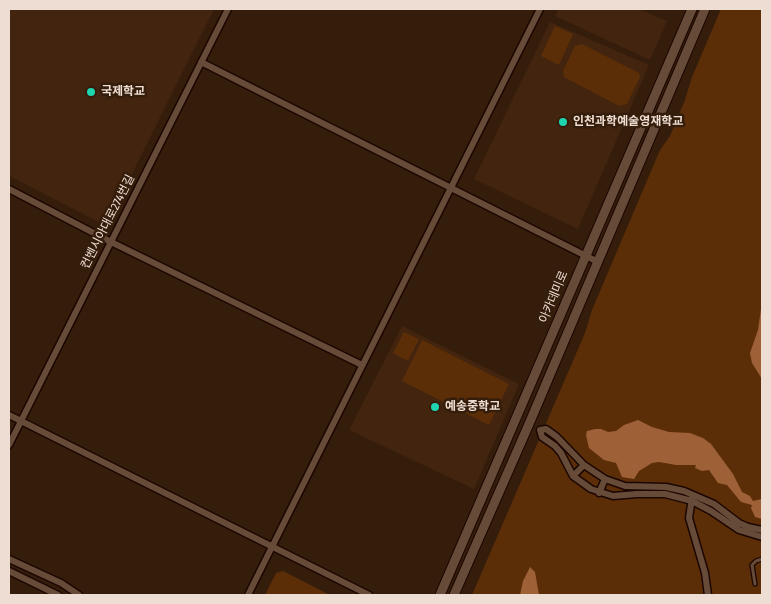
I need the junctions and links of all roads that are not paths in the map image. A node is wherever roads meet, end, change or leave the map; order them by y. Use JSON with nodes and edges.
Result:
{"nodes":[{"id":1,"x":228,"y":9,"type":"edge"},
{"id":2,"x":540,"y":9,"type":"edge"},
{"id":3,"x":692,"y":9,"type":"edge"},
{"id":4,"x":705,"y":9,"type":"edge"},
{"id":5,"x":201,"y":62,"type":"junction"},
{"id":6,"x":450,"y":188,"type":"junction"},
{"id":7,"x":9,"y":189,"type":"edge"},
{"id":8,"x":111,"y":242,"type":"junction"},
{"id":9,"x":585,"y":256,"type":"junction"},
{"id":10,"x":598,"y":262,"type":"junction"},
{"id":11,"x":362,"y":365,"type":"junction"},
{"id":12,"x":9,"y":415,"type":"edge"},
{"id":13,"x":21,"y":421,"type":"junction"},
{"id":14,"x":529,"y":424,"type":"junction"},
{"id":15,"x":540,"y":430,"type":"junction"},
{"id":16,"x":9,"y":445,"type":"edge"},
{"id":17,"x":584,"y":465,"type":"junction"},
{"id":18,"x":573,"y":476,"type":"junction"},
{"id":19,"x":605,"y":479,"type":"junction"},
{"id":20,"x":600,"y":493,"type":"junction"},
{"id":21,"x":693,"y":498,"type":"junction"},
{"id":22,"x":762,"y":530,"type":"edge"},
{"id":23,"x":762,"y":537,"type":"edge"},
{"id":24,"x":273,"y":546,"type":"junction"},
{"id":25,"x":9,"y":558,"type":"edge"},
{"id":26,"x":762,"y":559,"type":"edge"},
{"id":27,"x":9,"y":571,"type":"edge"},
{"id":28,"x":755,"y":584,"type":"dead end"},
{"id":29,"x":58,"y":595,"type":"edge"},
{"id":30,"x":79,"y":595,"type":"edge"},
{"id":31,"x":248,"y":595,"type":"edge"},
{"id":32,"x":369,"y":595,"type":"edge"},
{"id":33,"x":440,"y":595,"type":"edge"},
{"id":34,"x":454,"y":595,"type":"edge"},
{"id":35,"x":708,"y":595,"type":"edge"}],
"edges":[{"from":1,"to":5,"type":"street","name":"컨벤시아대로274번길"},
{"from":2,"to":6,"type":"street"},
{"from":3,"to":9,"type":"main road","name":"아카데미로"},
{"from":4,"to":10,"type":"main road"},
{"from":5,"to":6,"type":"street"},
{"from":5,"to":8,"type":"street","name":"컨벤시아대로274번길"},
{"from":6,"to":9,"type":"street"},
{"from":6,"to":11,"type":"street"},
{"from":7,"to":8,"type":"street"},
{"from":8,"to":11,"type":"street"},
{"from":8,"to":13,"type":"street","name":"컨벤시아대로274번길"},
{"from":9,"to":10,"type":"street"},
{"from":9,"to":33,"type":"main road","name":"아카데미로"},
{"from":10,"to":14,"type":"main road"},
{"from":11,"to":24,"type":"street"},
{"from":12,"to":13,"type":"street"},
{"from":13,"to":16,"type":"street","name":"컨벤시아대로274번길"},
{"from":13,"to":24,"type":"street"},
{"from":14,"to":15,"type":"lane"},
{"from":14,"to":34,"type":"main road"},
{"from":15,"to":17,"type":"street"},
{"from":15,"to":18,"type":"street"},
{"from":17,"to":18,"type":"street"},
{"from":17,"to":19,"type":"street"},
{"from":18,"to":20,"type":"street"},
{"from":19,"to":20,"type":"street"},
{"from":19,"to":21,"type":"street"},
{"from":20,"to":21,"type":"street"},
{"from":21,"to":22,"type":"street"},
{"from":21,"to":23,"type":"street"},
{"from":21,"to":35,"type":"street"},
{"from":24,"to":31,"type":"street"},
{"from":24,"to":32,"type":"street"},
{"from":25,"to":30,"type":"street"},
{"from":26,"to":28,"type":"lane"},
{"from":27,"to":29,"type":"street"}]}
